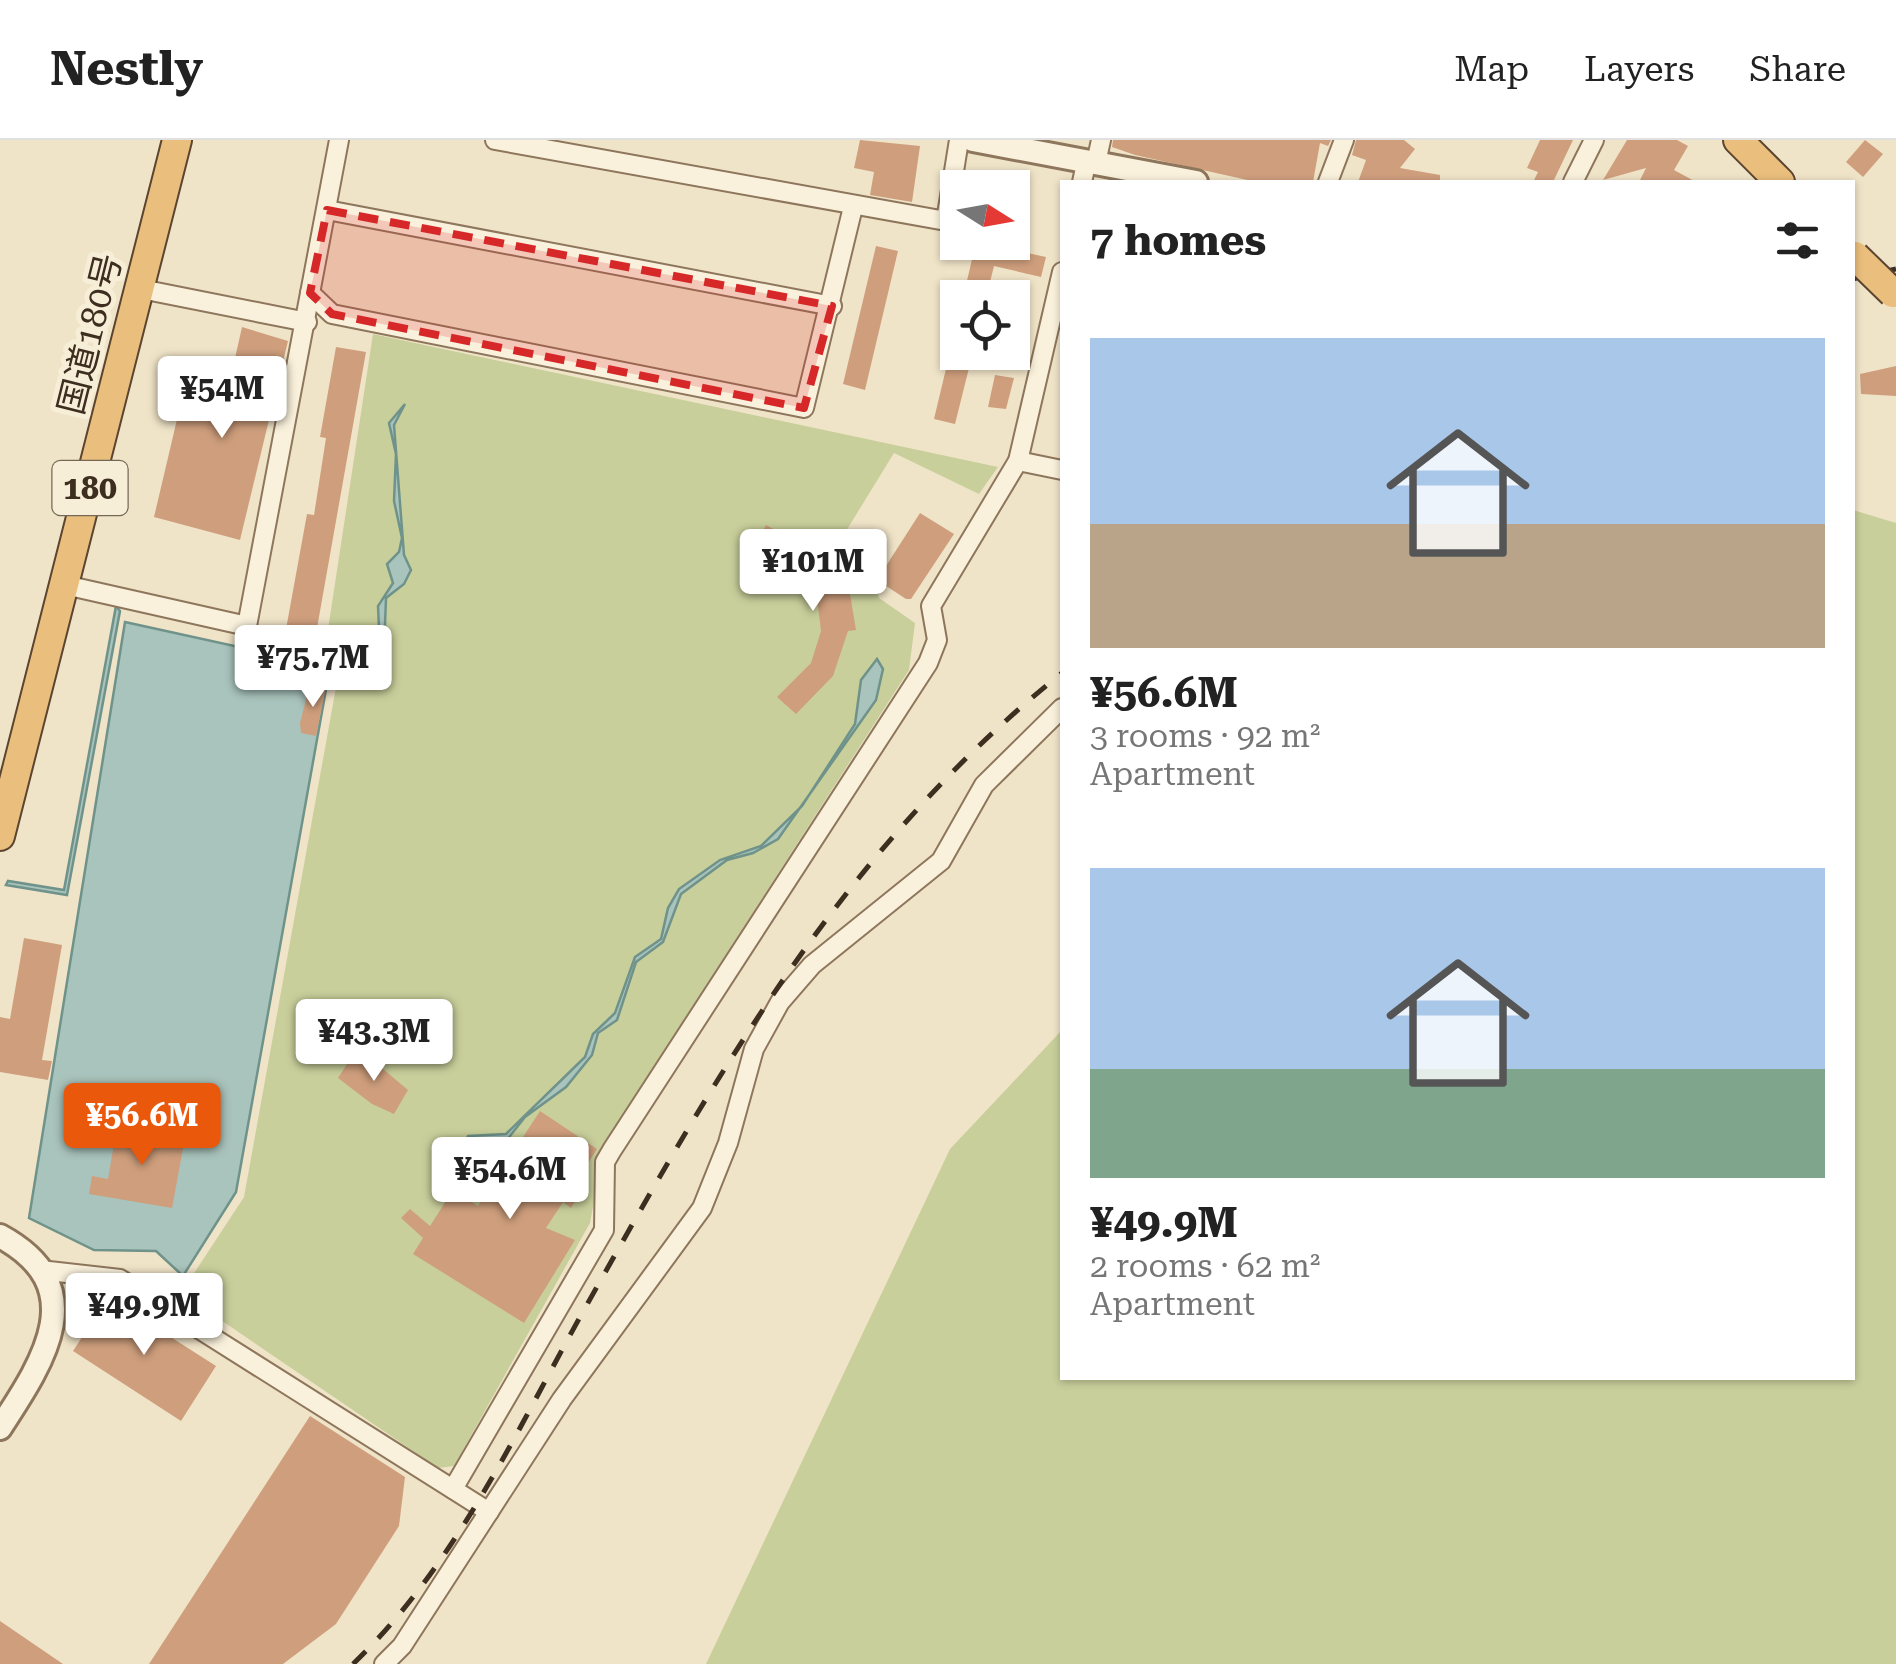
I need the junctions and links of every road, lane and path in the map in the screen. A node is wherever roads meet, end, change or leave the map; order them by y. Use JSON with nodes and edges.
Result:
{"nodes":[{"id":1,"x":177,"y":140,"type":"edge"},
{"id":2,"x":339,"y":140,"type":"edge"},
{"id":3,"x":495,"y":140,"type":"edge"},
{"id":4,"x":960,"y":140,"type":"edge"},
{"id":5,"x":973,"y":140,"type":"edge"},
{"id":6,"x":1344,"y":140,"type":"edge"},
{"id":7,"x":1594,"y":140,"type":"edge"},
{"id":8,"x":1738,"y":140,"type":"edge"},
{"id":9,"x":1091,"y":162,"type":"edge"},
{"id":10,"x":1186,"y":180,"type":"edge"},
{"id":11,"x":1329,"y":180,"type":"edge"},
{"id":12,"x":1574,"y":180,"type":"edge"},
{"id":13,"x":1778,"y":180,"type":"edge"},
{"id":14,"x":853,"y":206,"type":"junction"},
{"id":15,"x":327,"y":210,"type":"junction"},
{"id":16,"x":1855,"y":256,"type":"edge"},
{"id":17,"x":1060,"y":281,"type":"edge"},
{"id":18,"x":140,"y":289,"type":"junction"},
{"id":19,"x":310,"y":293,"type":"junction"},
{"id":20,"x":1894,"y":295,"type":"edge"},
{"id":21,"x":832,"y":306,"type":"junction"},
{"id":22,"x":307,"y":322,"type":"junction"},
{"id":23,"x":1018,"y":460,"type":"junction"},
{"id":24,"x":1060,"y":470,"type":"edge"},
{"id":25,"x":66,"y":585,"type":"junction"},
{"id":26,"x":1060,"y":710,"type":"edge"},
{"id":27,"x":0,"y":836,"type":"edge"},
{"id":28,"x":0,"y":1236,"type":"edge"},
{"id":29,"x":40,"y":1270,"type":"junction"},
{"id":30,"x":0,"y":1428,"type":"edge"},
{"id":31,"x":452,"y":1489,"type":"junction"},
{"id":32,"x":489,"y":1512,"type":"junction"},
{"id":33,"x":384,"y":1664,"type":"edge"}],
"edges":[{"from":1,"to":18,"type":"highway","name":"国道180号","number":"180"},
{"from":2,"to":15,"type":"street"},
{"from":3,"to":14,"type":"street"},
{"from":4,"to":14,"type":"street"},
{"from":5,"to":9,"type":"street"},
{"from":6,"to":11,"type":"street"},
{"from":7,"to":12,"type":"street"},
{"from":8,"to":13,"type":"highway"},
{"from":9,"to":10,"type":"street"},
{"from":14,"to":21,"type":"street"},
{"from":15,"to":19,"type":"street"},
{"from":15,"to":21,"type":"street"},
{"from":16,"to":20,"type":"highway","bridge":true},
{"from":17,"to":23,"type":"street"},
{"from":18,"to":22,"type":"street"},
{"from":18,"to":25,"type":"highway","name":"国道180号","number":"180"},
{"from":19,"to":21,"type":"street"},
{"from":19,"to":22,"type":"street"},
{"from":22,"to":25,"type":"street"},
{"from":23,"to":24,"type":"street"},
{"from":23,"to":31,"type":"street"},
{"from":25,"to":27,"type":"highway","name":"国道180号","number":"180"},
{"from":26,"to":32,"type":"street"},
{"from":28,"to":29,"type":"street"},
{"from":29,"to":30,"type":"street"},
{"from":29,"to":31,"type":"street"},
{"from":31,"to":32,"type":"street"},
{"from":32,"to":33,"type":"street"}]}
